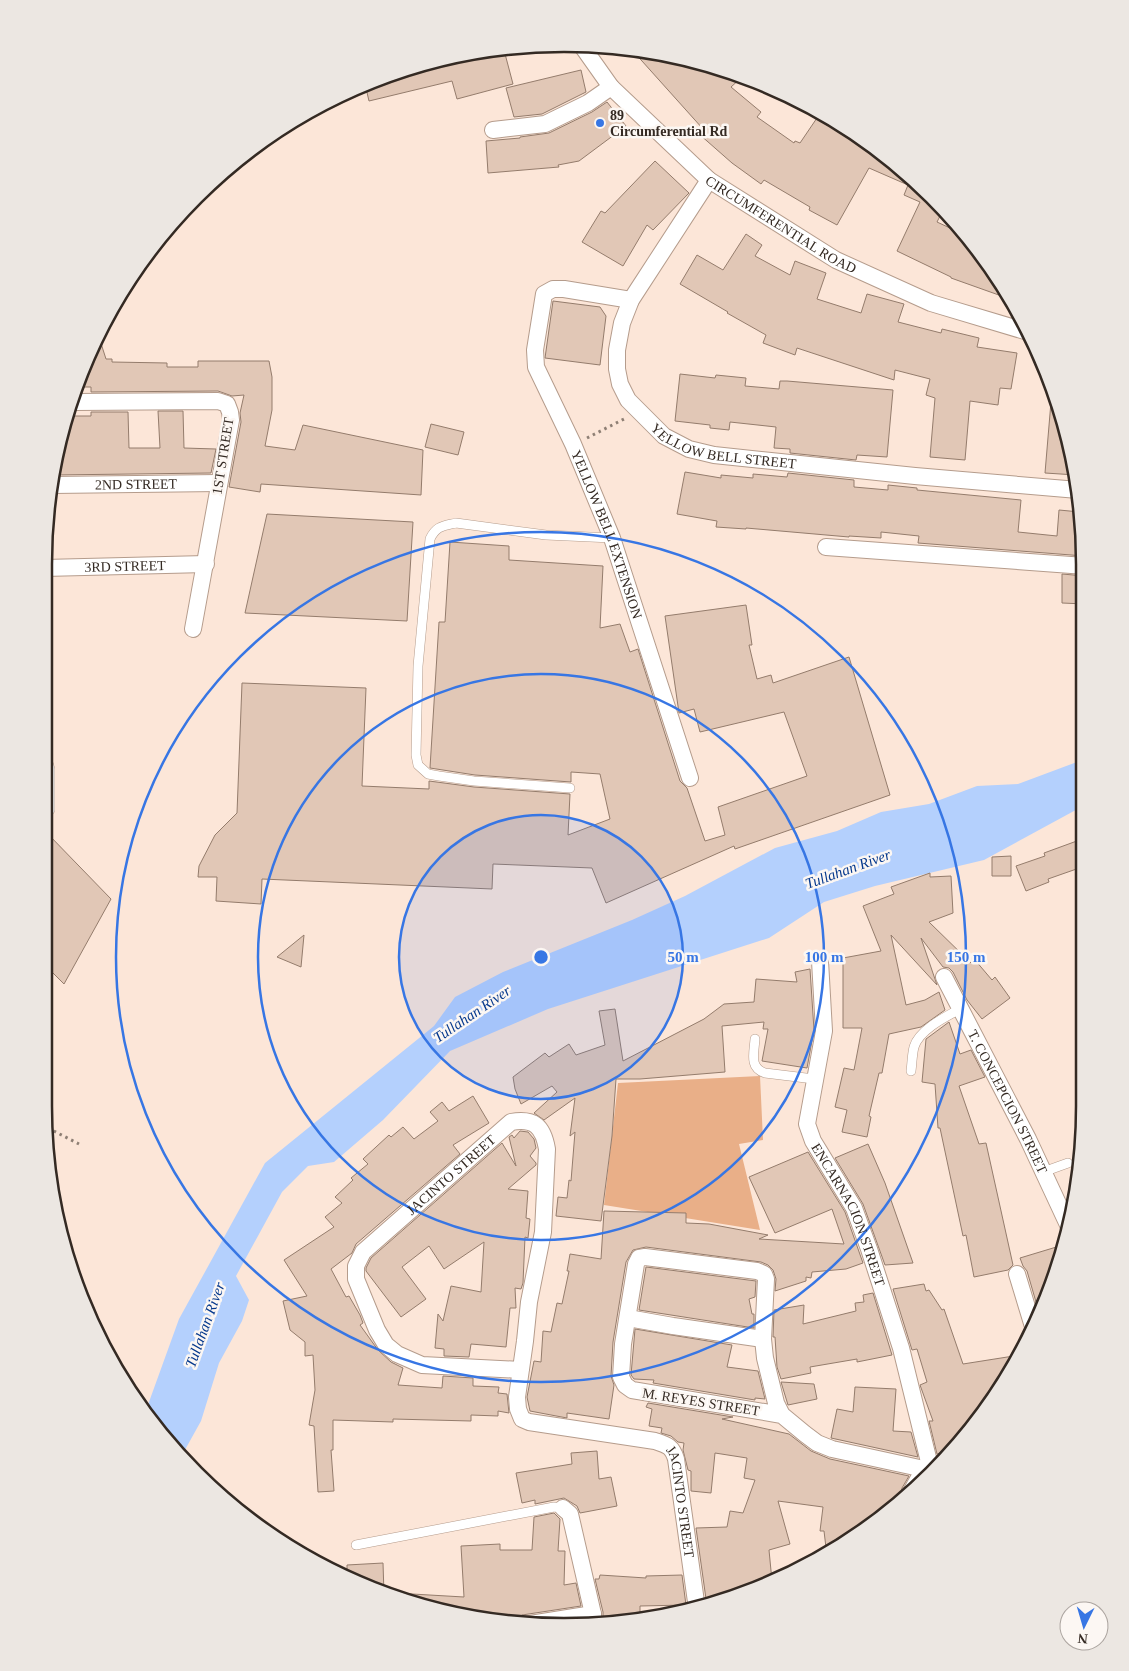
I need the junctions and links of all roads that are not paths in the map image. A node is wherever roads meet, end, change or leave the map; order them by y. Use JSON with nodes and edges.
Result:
{"nodes":[{"id":1,"x":587,"y":53,"type":"edge"},
{"id":2,"x":611,"y":87,"type":"junction"},
{"id":3,"x":492,"y":130,"type":"dead end"},
{"id":4,"x":708,"y":180,"type":"junction"},
{"id":5,"x":631,"y":300,"type":"junction"},
{"id":6,"x":1019,"y":329,"type":"edge"},
{"id":7,"x":79,"y":402,"type":"edge"},
{"id":8,"x":219,"y":483,"type":"junction"},
{"id":9,"x":59,"y":485,"type":"edge"},
{"id":10,"x":1071,"y":489,"type":"edge"},
{"id":11,"x":612,"y":538,"type":"junction"},
{"id":12,"x":826,"y":547,"type":"dead end"},
{"id":13,"x":206,"y":564,"type":"junction"},
{"id":14,"x":1076,"y":565,"type":"edge"},
{"id":15,"x":52,"y":568,"type":"edge"},
{"id":16,"x":193,"y":629,"type":"dead end"},
{"id":17,"x":690,"y":778,"type":"dead end"},
{"id":18,"x":570,"y":788,"type":"dead end"},
{"id":19,"x":820,"y":961,"type":"dead end"},
{"id":20,"x":944,"y":977,"type":"dead end"},
{"id":21,"x":960,"y":1009,"type":"junction"},
{"id":22,"x":755,"y":1039,"type":"dead end"},
{"id":23,"x":911,"y":1071,"type":"dead end"},
{"id":24,"x":814,"y":1079,"type":"junction"},
{"id":25,"x":1068,"y":1163,"type":"dead end"},
{"id":26,"x":1043,"y":1172,"type":"junction"},
{"id":27,"x":1064,"y":1217,"type":"edge"},
{"id":28,"x":1017,"y":1274,"type":"dead end"},
{"id":29,"x":628,"y":1318,"type":"junction"},
{"id":30,"x":1031,"y":1319,"type":"edge"},
{"id":31,"x":763,"y":1339,"type":"junction"},
{"id":32,"x":521,"y":1370,"type":"junction"},
{"id":33,"x":782,"y":1415,"type":"junction"},
{"id":34,"x":931,"y":1464,"type":"edge"},
{"id":35,"x":930,"y":1466,"type":"edge"},
{"id":36,"x":563,"y":1508,"type":"joint"},
{"id":37,"x":356,"y":1545,"type":"dead end"},
{"id":38,"x":696,"y":1601,"type":"edge"},
{"id":39,"x":593,"y":1618,"type":"edge"}],
"edges":[{"from":1,"to":2,"type":"street","name":"CIRCUMFERENTIAL ROAD"},
{"from":2,"to":3,"type":"street"},
{"from":2,"to":4,"type":"street","name":"CIRCUMFERENTIAL ROAD"},
{"from":4,"to":5,"type":"street","name":"YELLOW BELL STREET"},
{"from":4,"to":6,"type":"street","name":"CIRCUMFERENTIAL ROAD"},
{"from":5,"to":10,"type":"street","name":"YELLOW BELL STREET"},
{"from":5,"to":11,"type":"street","name":"YELLOW BELL EXTENSION"},
{"from":7,"to":8,"type":"street","name":"1ST STREET"},
{"from":8,"to":9,"type":"street","name":"2ND STREET"},
{"from":8,"to":13,"type":"street","name":"1ST STREET"},
{"from":11,"to":17,"type":"street","name":"YELLOW BELL EXTENSION"},
{"from":11,"to":18,"type":"lane"},
{"from":12,"to":14,"type":"street"},
{"from":13,"to":15,"type":"street","name":"3RD STREET"},
{"from":13,"to":16,"type":"street","name":"1ST STREET"},
{"from":19,"to":24,"type":"street","name":"ENCARNACION STREET"},
{"from":20,"to":21,"type":"street","name":"T. CONCEPCION STREET"},
{"from":21,"to":23,"type":"lane"},
{"from":21,"to":26,"type":"street","name":"T. CONCEPCION STREET"},
{"from":22,"to":24,"type":"lane"},
{"from":24,"to":34,"type":"street","name":"ENCARNACION STREET"},
{"from":25,"to":26,"type":"lane"},
{"from":26,"to":27,"type":"street","name":"T. CONCEPCION STREET"},
{"from":28,"to":30,"type":"street"},
{"from":29,"to":31,"type":"street"},
{"from":29,"to":31,"type":"street","name":"M. REYES STREET"},
{"from":29,"to":33,"type":"street","name":"M. REYES STREET"},
{"from":31,"to":33,"type":"street","name":"M. REYES STREET"},
{"from":32,"to":32,"type":"street","name":"JACINTO STREET"},
{"from":32,"to":38,"type":"street","name":"JACINTO STREET"},
{"from":33,"to":35,"type":"street","name":"M. REYES STREET"},
{"from":36,"to":37,"type":"lane"},
{"from":36,"to":39,"type":"street"}]}
